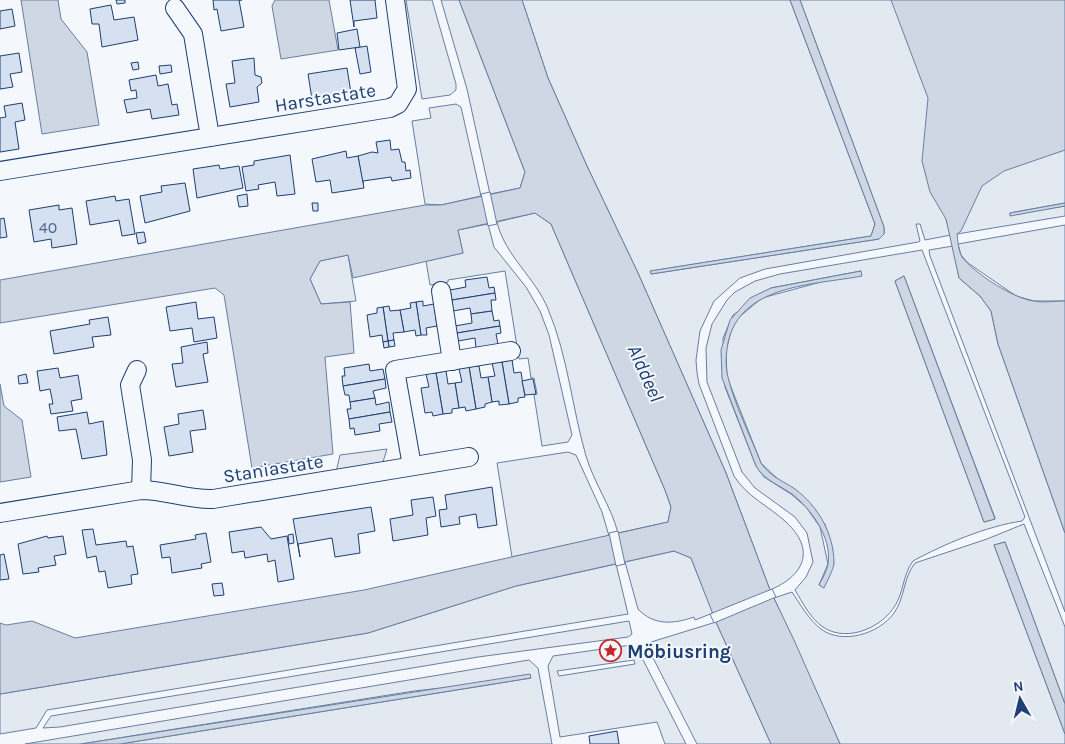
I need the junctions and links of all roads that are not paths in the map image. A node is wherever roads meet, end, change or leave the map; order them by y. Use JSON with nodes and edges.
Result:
{"nodes":[{"id":1,"x":395,"y":0,"type":"edge"},
{"id":2,"x":175,"y":8,"type":"dead end"},
{"id":3,"x":210,"y":138,"type":"junction"},
{"id":4,"x":0,"y":172,"type":"edge"},
{"id":5,"x":441,"y":291,"type":"dead end"},
{"id":6,"x":511,"y":351,"type":"dead end"},
{"id":7,"x":452,"y":360,"type":"junction"},
{"id":8,"x":137,"y":370,"type":"dead end"},
{"id":9,"x":469,"y":457,"type":"dead end"},
{"id":10,"x":412,"y":466,"type":"junction"},
{"id":11,"x":141,"y":490,"type":"junction"},
{"id":12,"x":0,"y":513,"type":"edge"}],
"edges":[{"from":1,"to":3,"type":"street","name":"Harstastate"},
{"from":2,"to":3,"type":"street"},
{"from":3,"to":4,"type":"street","name":"Harstastate"},
{"from":5,"to":7,"type":"street"},
{"from":6,"to":7,"type":"street"},
{"from":7,"to":10,"type":"street"},
{"from":8,"to":11,"type":"street"},
{"from":9,"to":10,"type":"street","name":"Staniastate"},
{"from":10,"to":11,"type":"street","name":"Staniastate"},
{"from":11,"to":12,"type":"street","name":"Staniastate"}]}
